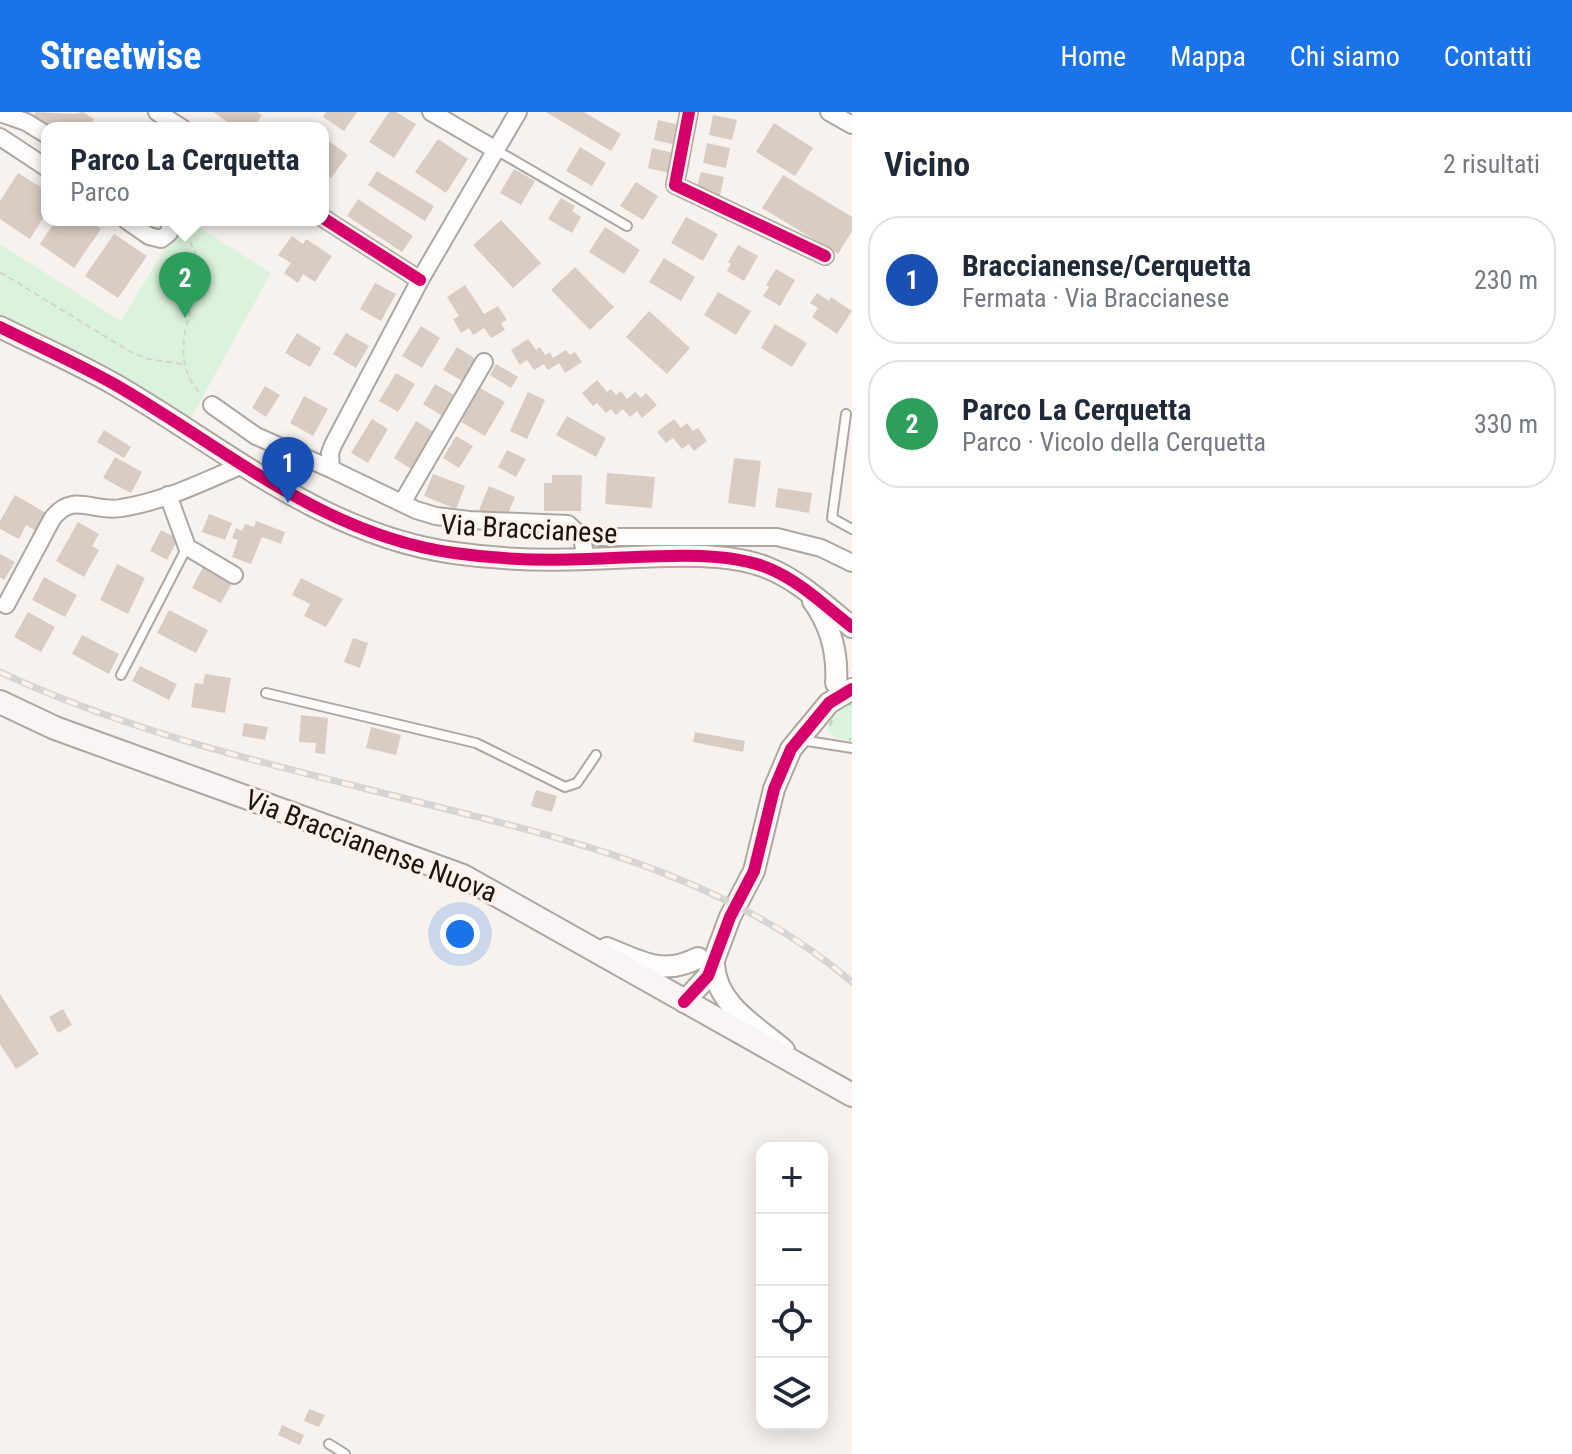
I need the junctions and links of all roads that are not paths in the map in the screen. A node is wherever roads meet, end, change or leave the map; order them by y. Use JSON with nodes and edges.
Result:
{"nodes":[{"id":1,"x":431,"y":112,"type":"edge"},
{"id":2,"x":518,"y":112,"type":"edge"},
{"id":3,"x":689,"y":112,"type":"edge"},
{"id":4,"x":829,"y":112,"type":"edge"},
{"id":5,"x":0,"y":113,"type":"edge"},
{"id":6,"x":852,"y":125,"type":"edge"},
{"id":7,"x":41,"y":131,"type":"edge"},
{"id":8,"x":0,"y":137,"type":"edge"},
{"id":9,"x":496,"y":150,"type":"junction"},
{"id":10,"x":41,"y":164,"type":"edge"},
{"id":11,"x":329,"y":222,"type":"edge"},
{"id":12,"x":135,"y":226,"type":"edge"},
{"id":13,"x":170,"y":226,"type":"edge"},
{"id":14,"x":627,"y":226,"type":"dead end"},
{"id":15,"x":825,"y":256,"type":"dead end"},
{"id":16,"x":420,"y":280,"type":"junction"},
{"id":17,"x":0,"y":327,"type":"edge"},
{"id":18,"x":484,"y":362,"type":"dead end"},
{"id":19,"x":212,"y":405,"type":"road end"},
{"id":20,"x":846,"y":414,"type":"dead end"},
{"id":21,"x":240,"y":466,"type":"junction"},
{"id":22,"x":331,"y":469,"type":"junction"},
{"id":23,"x":168,"y":495,"type":"junction"},
{"id":24,"x":402,"y":503,"type":"junction"},
{"id":25,"x":852,"y":529,"type":"edge"},
{"id":26,"x":590,"y":537,"type":"junction"},
{"id":27,"x":187,"y":547,"type":"junction"},
{"id":28,"x":594,"y":559,"type":"junction"},
{"id":29,"x":852,"y":563,"type":"edge"},
{"id":30,"x":234,"y":575,"type":"dead end"},
{"id":31,"x":801,"y":586,"type":"junction"},
{"id":32,"x":6,"y":605,"type":"dead end"},
{"id":33,"x":852,"y":627,"type":"edge"},
{"id":34,"x":852,"y":662,"type":"edge"},
{"id":35,"x":121,"y":675,"type":"dead end"},
{"id":36,"x":844,"y":691,"type":"edge"},
{"id":37,"x":266,"y":693,"type":"dead end"},
{"id":38,"x":0,"y":702,"type":"edge"},
{"id":39,"x":797,"y":740,"type":"junction"},
{"id":40,"x":852,"y":748,"type":"edge"},
{"id":41,"x":596,"y":755,"type":"dead end"},
{"id":42,"x":557,"y":928,"type":"junction"},
{"id":43,"x":706,"y":961,"type":"junction"},
{"id":44,"x":684,"y":1002,"type":"junction"},
{"id":45,"x":808,"y":1072,"type":"junction"},
{"id":46,"x":852,"y":1095,"type":"edge"},
{"id":47,"x":329,"y":1444,"type":"dead end"},
{"id":48,"x":345,"y":1454,"type":"edge"}],
"edges":[{"from":1,"to":9,"type":"street"},
{"from":2,"to":9,"type":"street"},
{"from":3,"to":15,"type":"street"},
{"from":4,"to":6,"type":"street"},
{"from":5,"to":7,"type":"street"},
{"from":8,"to":10,"type":"street"},
{"from":9,"to":14,"type":"lane"},
{"from":9,"to":16,"type":"street"},
{"from":11,"to":16,"type":"street"},
{"from":12,"to":13,"type":"street"},
{"from":16,"to":22,"type":"street"},
{"from":17,"to":21,"type":"street","name":"Via Braccianese"},
{"from":18,"to":24,"type":"street"},
{"from":19,"to":22,"type":"street"},
{"from":20,"to":25,"type":"lane"},
{"from":21,"to":23,"type":"street"},
{"from":21,"to":28,"type":"street","name":"Via Braccianese"},
{"from":22,"to":24,"type":"street"},
{"from":23,"to":27,"type":"street"},
{"from":23,"to":32,"type":"street"},
{"from":24,"to":26,"type":"street"},
{"from":26,"to":28,"type":"street"},
{"from":26,"to":29,"type":"street"},
{"from":27,"to":30,"type":"street"},
{"from":27,"to":35,"type":"lane"},
{"from":28,"to":31,"type":"street","name":"Via Braccianese"},
{"from":31,"to":33,"type":"street","name":"Via Braccianese"},
{"from":31,"to":36,"type":"street"},
{"from":34,"to":36,"type":"street"},
{"from":36,"to":39,"type":"street"},
{"from":37,"to":41,"type":"lane"},
{"from":38,"to":42,"type":"main road","name":"Via Braccianense Nuova"},
{"from":39,"to":40,"type":"lane"},
{"from":39,"to":43,"type":"street"},
{"from":42,"to":43,"type":"street"},
{"from":42,"to":44,"type":"main road","name":"Via Braccianense Nuova"},
{"from":43,"to":44,"type":"street"},
{"from":43,"to":45,"type":"street"},
{"from":44,"to":45,"type":"main road","name":"Via Braccianense Nuova"},
{"from":45,"to":46,"type":"main road","name":"Via Braccianense Nuova"},
{"from":47,"to":48,"type":"lane"}]}
